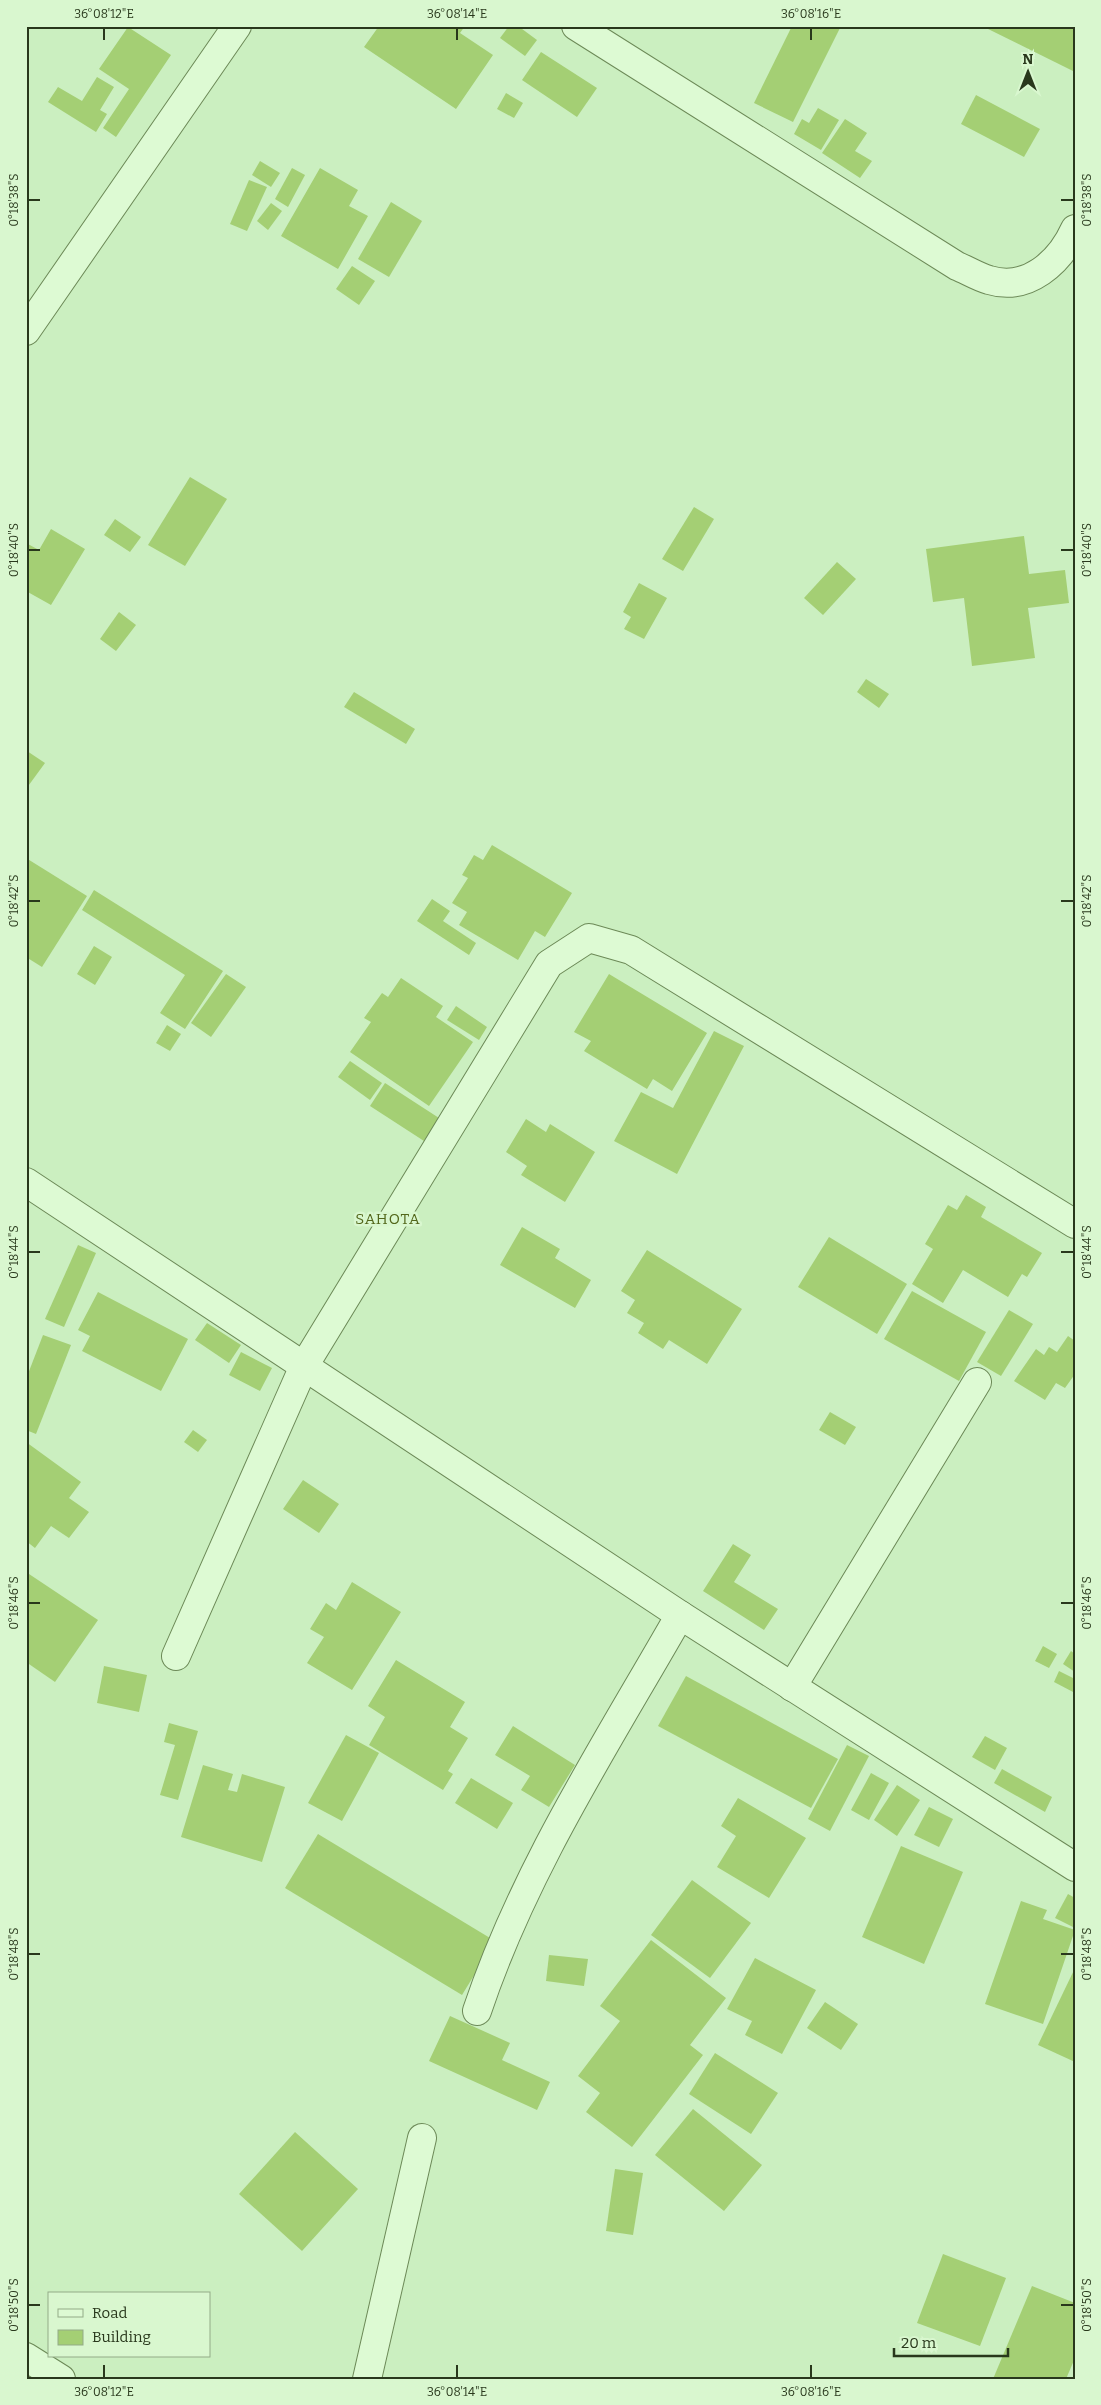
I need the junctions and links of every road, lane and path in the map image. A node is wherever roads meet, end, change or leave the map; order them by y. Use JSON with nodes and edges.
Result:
{"nodes":[{"id":1,"x":237,"y":26,"type":"edge"},
{"id":2,"x":576,"y":26,"type":"edge"},
{"id":3,"x":1075,"y":229,"type":"edge"},
{"id":4,"x":26,"y":331,"type":"edge"},
{"id":5,"x":26,"y":1182,"type":"edge"},
{"id":6,"x":1075,"y":1224,"type":"edge"},
{"id":7,"x":304,"y":1366,"type":"junction"},
{"id":8,"x":977,"y":1382,"type":"dead end"},
{"id":9,"x":680,"y":1615,"type":"junction"},
{"id":10,"x":176,"y":1656,"type":"dead end"},
{"id":11,"x":792,"y":1687,"type":"junction"},
{"id":12,"x":1075,"y":1868,"type":"edge"},
{"id":13,"x":477,"y":2010,"type":"dead end"},
{"id":14,"x":422,"y":2138,"type":"dead end"},
{"id":15,"x":26,"y":2357,"type":"edge"},
{"id":16,"x":61,"y":2379,"type":"edge"},
{"id":17,"x":367,"y":2379,"type":"edge"}],
"edges":[{"from":1,"to":4,"type":"street"},
{"from":2,"to":3,"type":"street"},
{"from":5,"to":7,"type":"street"},
{"from":6,"to":7,"type":"street"},
{"from":7,"to":9,"type":"street"},
{"from":7,"to":10,"type":"street"},
{"from":8,"to":11,"type":"street"},
{"from":9,"to":11,"type":"street"},
{"from":9,"to":13,"type":"street"},
{"from":11,"to":12,"type":"street"},
{"from":14,"to":17,"type":"street"},
{"from":15,"to":16,"type":"street"}]}
